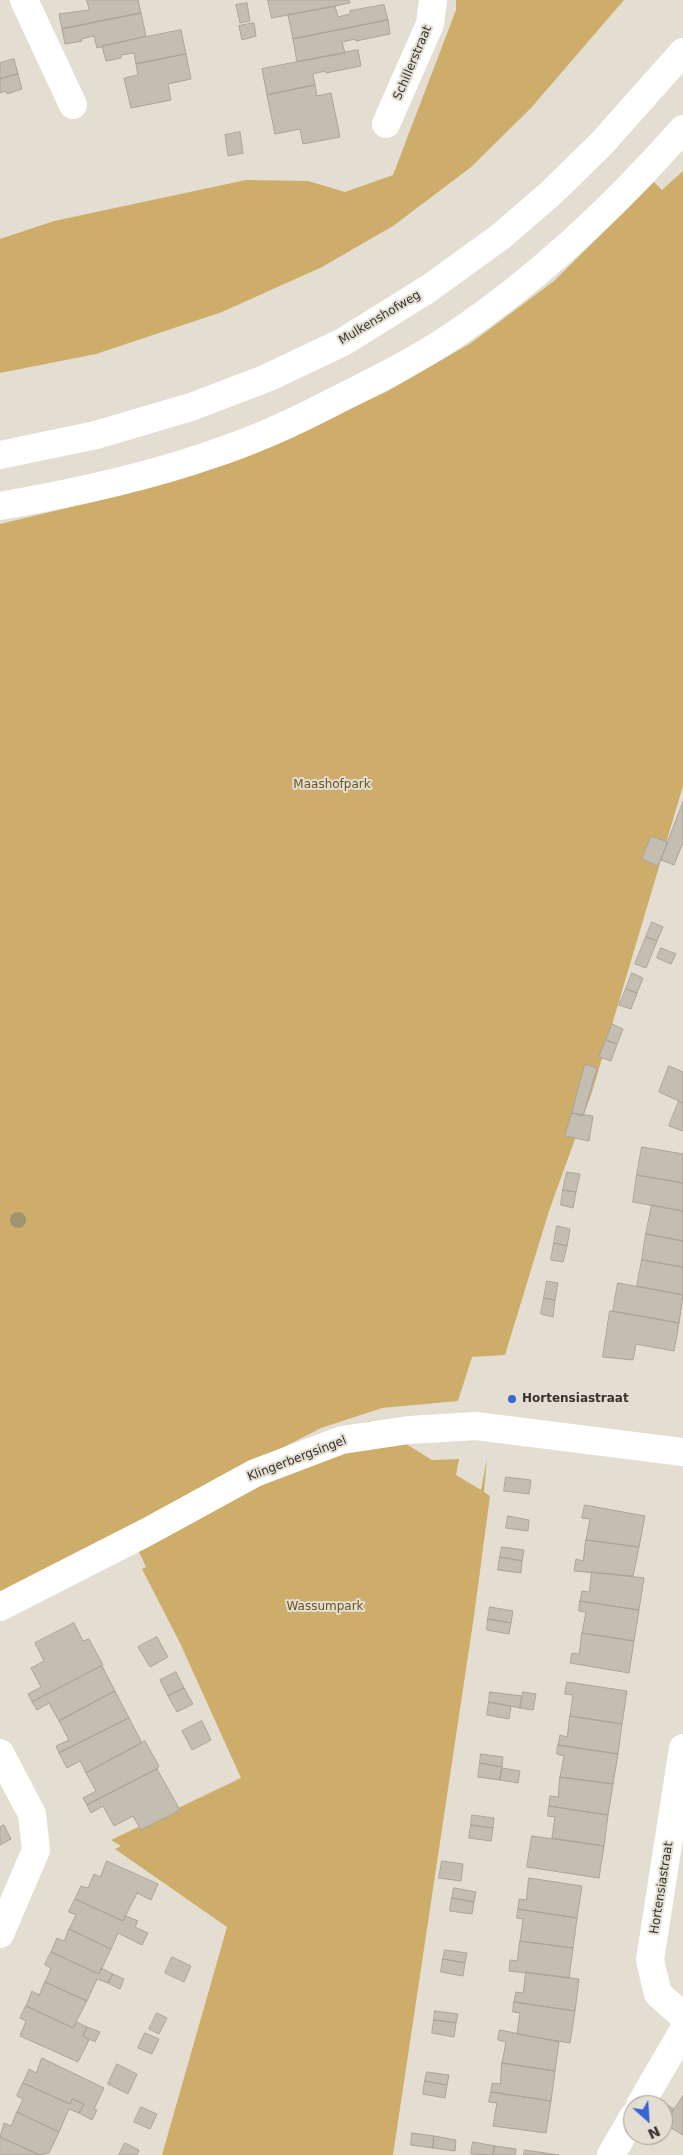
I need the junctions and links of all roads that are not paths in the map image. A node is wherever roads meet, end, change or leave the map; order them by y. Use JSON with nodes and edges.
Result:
{"nodes":[{"id":1,"x":24,"y":0,"type":"edge"},
{"id":2,"x":433,"y":0,"type":"edge"},
{"id":3,"x":683,"y":52,"type":"edge"},
{"id":4,"x":73,"y":105,"type":"dead end"},
{"id":5,"x":386,"y":124,"type":"dead end"},
{"id":6,"x":683,"y":130,"type":"edge"},
{"id":7,"x":0,"y":454,"type":"edge"},
{"id":8,"x":0,"y":506,"type":"edge"},
{"id":9,"x":683,"y":1452,"type":"edge"},
{"id":10,"x":0,"y":1607,"type":"edge"},
{"id":11,"x":683,"y":1748,"type":"edge"},
{"id":12,"x":0,"y":1753,"type":"edge"},
{"id":13,"x":0,"y":1934,"type":"edge"},
{"id":14,"x":683,"y":2016,"type":"edge"},
{"id":15,"x":683,"y":2031,"type":"edge"},
{"id":16,"x":646,"y":2095,"type":"edge"},
{"id":17,"x":623,"y":2134,"type":"edge"},
{"id":18,"x":611,"y":2155,"type":"edge"}],
"edges":[{"from":1,"to":4,"type":"street"},
{"from":2,"to":5,"type":"street","name":"Schillerstraat"},
{"from":3,"to":7,"type":"street","name":"Mulkenshofweg"},
{"from":6,"to":8,"type":"street"},
{"from":9,"to":10,"type":"street","name":"Klingerbergsingel"},
{"from":11,"to":14,"type":"street","name":"Hortensiastraat"},
{"from":12,"to":13,"type":"street"},
{"from":15,"to":16,"type":"street"},
{"from":17,"to":18,"type":"street"}]}
